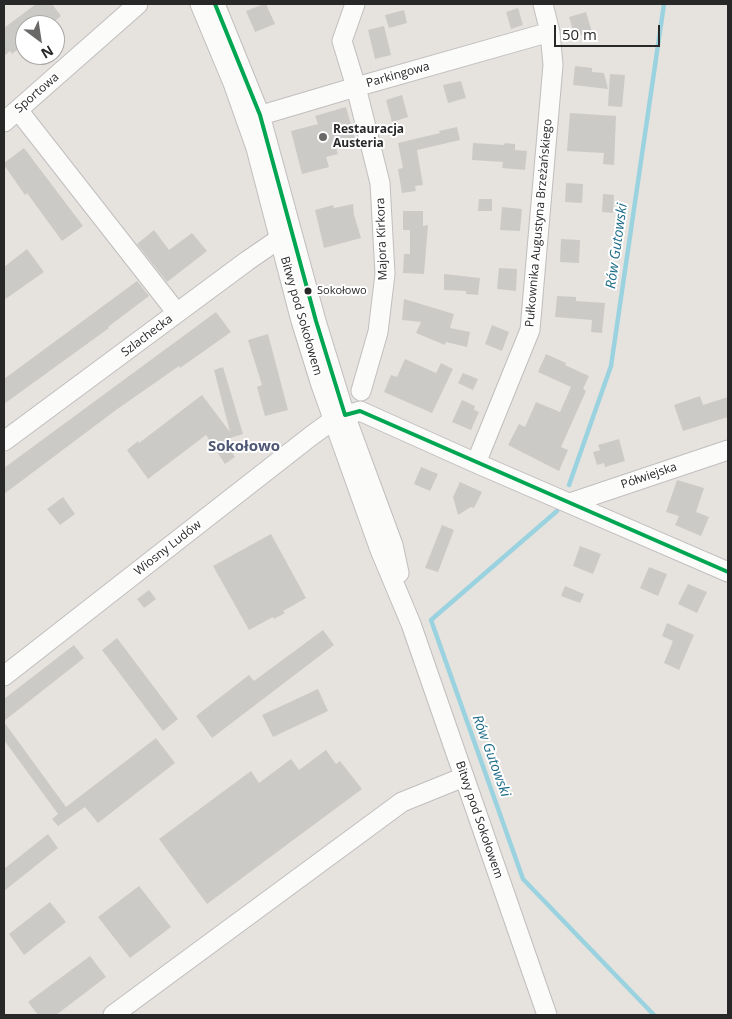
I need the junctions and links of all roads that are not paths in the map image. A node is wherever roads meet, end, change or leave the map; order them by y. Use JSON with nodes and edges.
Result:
{"nodes":[{"id":1,"x":138,"y":4,"type":"edge"},
{"id":2,"x":200,"y":4,"type":"edge"},
{"id":3,"x":215,"y":4,"type":"edge"},
{"id":4,"x":355,"y":4,"type":"edge"},
{"id":5,"x":543,"y":4,"type":"edge"},
{"id":6,"x":550,"y":32,"type":"junction"},
{"id":7,"x":356,"y":86,"type":"junction"},
{"id":8,"x":18,"y":110,"type":"junction"},
{"id":9,"x":253,"y":117,"type":"junction"},
{"id":10,"x":4,"y":122,"type":"edge"},
{"id":11,"x":286,"y":237,"type":"junction"},
{"id":12,"x":177,"y":313,"type":"junction"},
{"id":13,"x":361,"y":391,"type":"dead end"},
{"id":14,"x":339,"y":418,"type":"junction"},
{"id":15,"x":4,"y":442,"type":"edge"},
{"id":16,"x":728,"y":450,"type":"edge"},
{"id":17,"x":476,"y":463,"type":"junction"},
{"id":18,"x":570,"y":503,"type":"junction"},
{"id":19,"x":728,"y":572,"type":"edge"},
{"id":20,"x":4,"y":676,"type":"edge"},
{"id":21,"x":464,"y":777,"type":"junction"},
{"id":22,"x":113,"y":1015,"type":"edge"},
{"id":23,"x":547,"y":1015,"type":"edge"}],
"edges":[{"from":1,"to":8,"type":"street","name":"Sportowa"},
{"from":2,"to":9,"type":"street","name":"Bitwy pod Sokołowem"},
{"from":3,"to":9,"type":"street","name":"Bitwy pod Sokołowem"},
{"from":4,"to":7,"type":"street","name":"Majora Kirkora"},
{"from":5,"to":6,"type":"street","name":"Pułkownika Augustyna Brzeżańskiego"},
{"from":6,"to":7,"type":"street","name":"Parkingowa"},
{"from":6,"to":17,"type":"street","name":"Pułkownika Augustyna Brzeżańskiego"},
{"from":7,"to":9,"type":"street","name":"Parkingowa"},
{"from":7,"to":13,"type":"street","name":"Majora Kirkora"},
{"from":8,"to":10,"type":"street","name":"Sportowa"},
{"from":8,"to":12,"type":"street"},
{"from":9,"to":11,"type":"street","name":"Bitwy pod Sokołowem"},
{"from":11,"to":12,"type":"street","name":"Szlachecka"},
{"from":11,"to":14,"type":"street","name":"Bitwy pod Sokołowem"},
{"from":12,"to":15,"type":"street","name":"Szlachecka"},
{"from":14,"to":17,"type":"street"},
{"from":14,"to":20,"type":"street","name":"Wiosny Ludów"},
{"from":14,"to":21,"type":"street","name":"Bitwy pod Sokołowem"},
{"from":16,"to":18,"type":"street","name":"Półwiejska"},
{"from":17,"to":18,"type":"street"},
{"from":18,"to":19,"type":"street"},
{"from":21,"to":22,"type":"street"},
{"from":21,"to":23,"type":"street","name":"Bitwy pod Sokołowem"}]}
